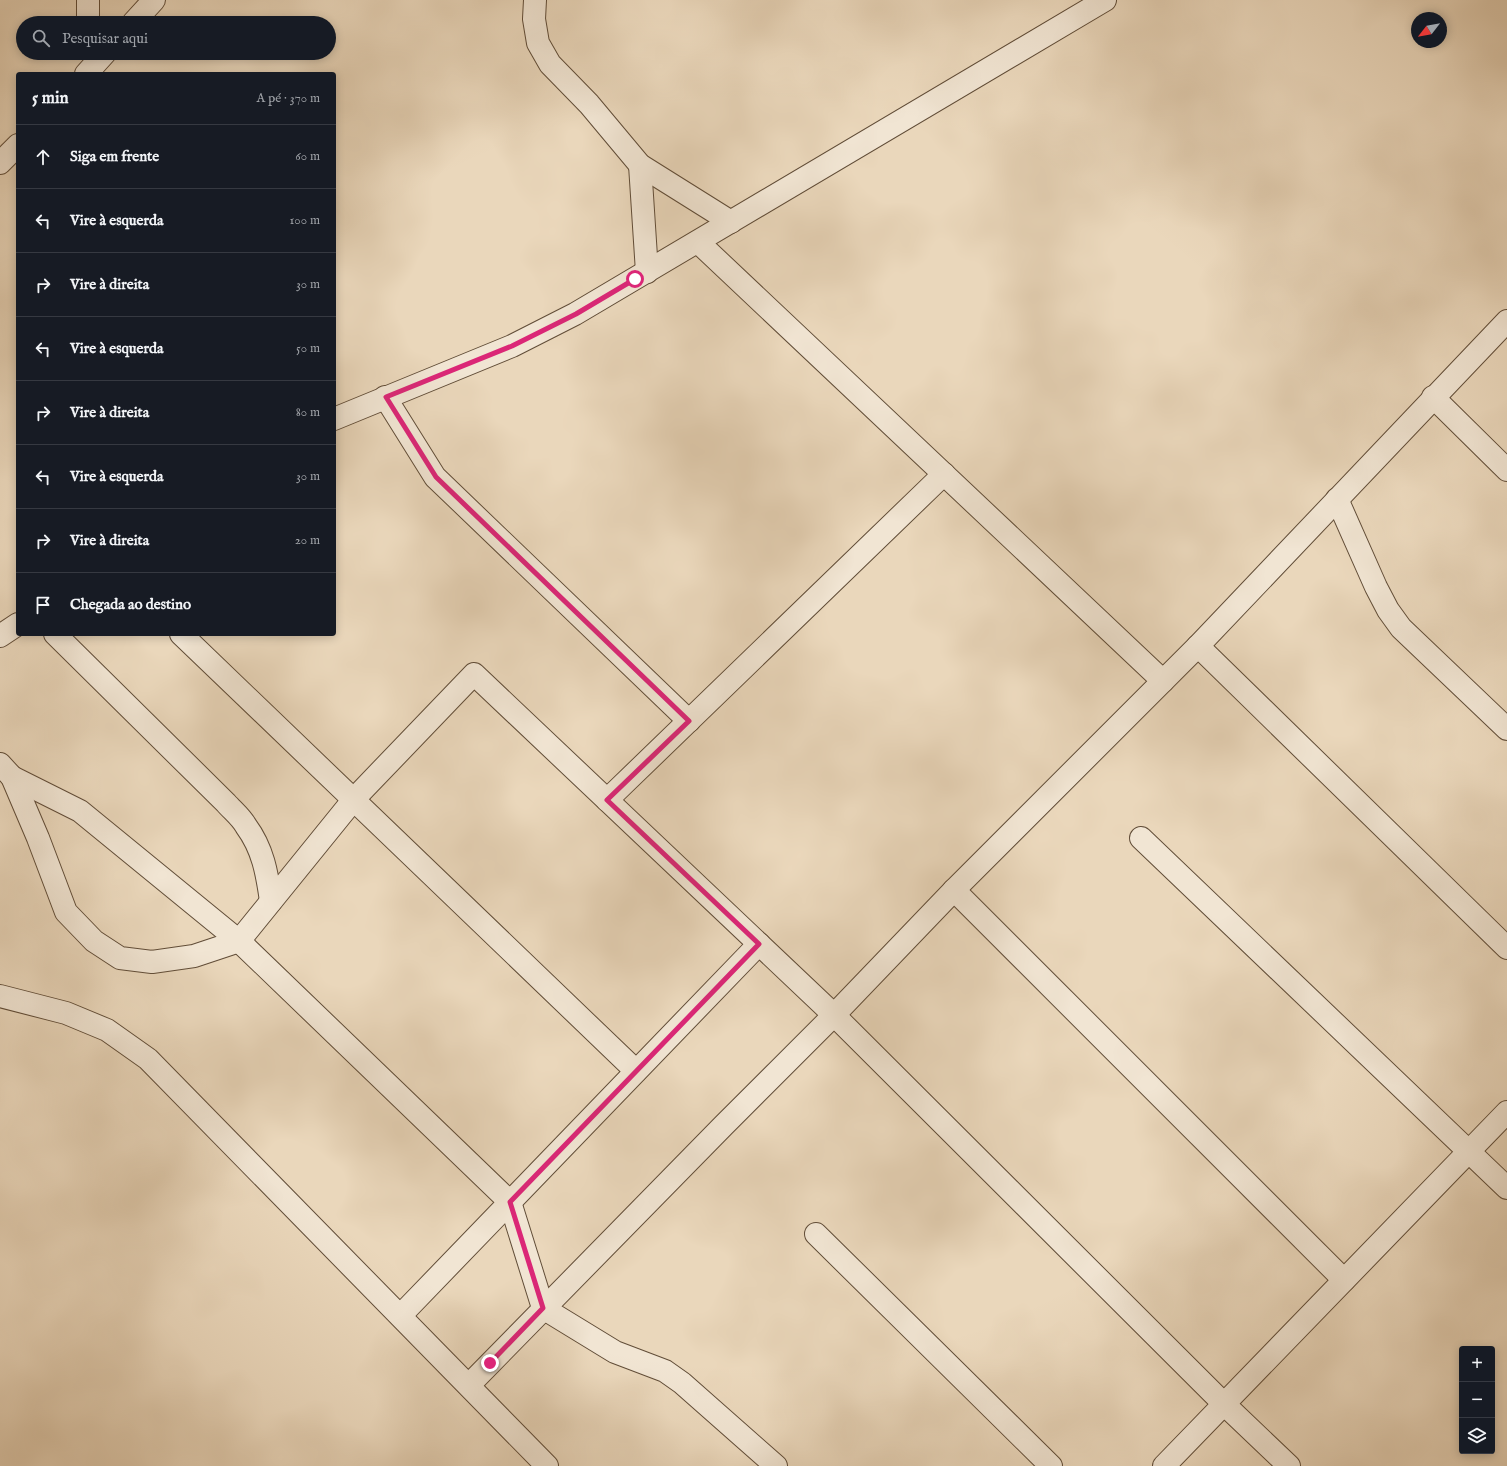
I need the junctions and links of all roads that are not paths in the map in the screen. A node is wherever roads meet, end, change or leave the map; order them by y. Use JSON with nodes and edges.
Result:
{"nodes":[{"id":1,"x":88,"y":0,"type":"edge"},
{"id":2,"x":154,"y":0,"type":"edge"},
{"id":3,"x":535,"y":0,"type":"edge"},
{"id":4,"x":1105,"y":0,"type":"edge"},
{"id":5,"x":88,"y":16,"type":"edge"},
{"id":6,"x":139,"y":16,"type":"edge"},
{"id":7,"x":95,"y":60,"type":"edge"},
{"id":8,"x":87,"y":66,"type":"edge"},
{"id":9,"x":16,"y":147,"type":"edge"},
{"id":10,"x":0,"y":163,"type":"edge"},
{"id":11,"x":640,"y":165,"type":"junction"},
{"id":12,"x":731,"y":222,"type":"junction"},
{"id":13,"x":698,"y":242,"type":"junction"},
{"id":14,"x":647,"y":272,"type":"junction"},
{"id":15,"x":1507,"y":321,"type":"edge"},
{"id":16,"x":386,"y":397,"type":"junction"},
{"id":17,"x":1433,"y":397,"type":"junction"},
{"id":18,"x":336,"y":417,"type":"edge"},
{"id":19,"x":1507,"y":470,"type":"edge"},
{"id":20,"x":944,"y":474,"type":"junction"},
{"id":21,"x":1337,"y":499,"type":"junction"},
{"id":22,"x":16,"y":625,"type":"edge"},
{"id":23,"x":0,"y":636,"type":"edge"},
{"id":24,"x":57,"y":636,"type":"edge"},
{"id":25,"x":183,"y":636,"type":"edge"},
{"id":26,"x":1198,"y":646,"type":"junction"},
{"id":27,"x":1163,"y":681,"type":"junction"},
{"id":28,"x":1504,"y":720,"type":"edge"},
{"id":29,"x":689,"y":721,"type":"junction"},
{"id":30,"x":6,"y":770,"type":"edge"},
{"id":31,"x":354,"y":799,"type":"junction"},
{"id":32,"x":607,"y":800,"type":"junction"},
{"id":33,"x":1141,"y":838,"type":"dead end"},
{"id":34,"x":954,"y":890,"type":"junction"},
{"id":35,"x":271,"y":901,"type":"junction"},
{"id":36,"x":239,"y":941,"type":"junction"},
{"id":37,"x":759,"y":944,"type":"junction"},
{"id":38,"x":1507,"y":948,"type":"edge"},
{"id":39,"x":0,"y":996,"type":"edge"},
{"id":40,"x":834,"y":1015,"type":"junction"},
{"id":41,"x":636,"y":1071,"type":"junction"},
{"id":42,"x":1507,"y":1112,"type":"edge"},
{"id":43,"x":1469,"y":1151,"type":"junction"},
{"id":44,"x":1507,"y":1188,"type":"edge"},
{"id":45,"x":510,"y":1202,"type":"junction"},
{"id":46,"x":816,"y":1234,"type":"dead end"},
{"id":47,"x":1344,"y":1280,"type":"junction"},
{"id":48,"x":543,"y":1308,"type":"junction"},
{"id":49,"x":401,"y":1315,"type":"junction"},
{"id":50,"x":469,"y":1385,"type":"junction"},
{"id":51,"x":1224,"y":1404,"type":"junction"},
{"id":52,"x":548,"y":1466,"type":"edge"},
{"id":53,"x":776,"y":1466,"type":"edge"},
{"id":54,"x":1051,"y":1466,"type":"edge"},
{"id":55,"x":1164,"y":1466,"type":"edge"},
{"id":56,"x":1288,"y":1466,"type":"edge"}],
"edges":[{"from":1,"to":5,"type":"street"},
{"from":2,"to":6,"type":"street"},
{"from":3,"to":11,"type":"street"},
{"from":4,"to":12,"type":"street"},
{"from":7,"to":8,"type":"street"},
{"from":9,"to":10,"type":"street"},
{"from":11,"to":12,"type":"street"},
{"from":11,"to":14,"type":"street"},
{"from":12,"to":13,"type":"street"},
{"from":13,"to":14,"type":"street"},
{"from":13,"to":20,"type":"street"},
{"from":14,"to":16,"type":"street"},
{"from":15,"to":17,"type":"street"},
{"from":16,"to":18,"type":"street"},
{"from":16,"to":29,"type":"street"},
{"from":17,"to":19,"type":"street"},
{"from":17,"to":21,"type":"street"},
{"from":20,"to":27,"type":"street"},
{"from":20,"to":29,"type":"street"},
{"from":21,"to":26,"type":"street"},
{"from":21,"to":28,"type":"street"},
{"from":22,"to":23,"type":"street"},
{"from":24,"to":35,"type":"street"},
{"from":25,"to":31,"type":"street"},
{"from":26,"to":27,"type":"street"},
{"from":26,"to":38,"type":"street"},
{"from":27,"to":34,"type":"street"},
{"from":29,"to":32,"type":"street"},
{"from":30,"to":36,"type":"street"},
{"from":30,"to":36,"type":"street"},
{"from":31,"to":32,"type":"street"},
{"from":31,"to":35,"type":"street"},
{"from":31,"to":41,"type":"street"},
{"from":32,"to":37,"type":"street"},
{"from":33,"to":43,"type":"street"},
{"from":34,"to":40,"type":"street"},
{"from":34,"to":47,"type":"street"},
{"from":35,"to":36,"type":"street"},
{"from":36,"to":45,"type":"street"},
{"from":37,"to":40,"type":"street"},
{"from":37,"to":41,"type":"street"},
{"from":39,"to":49,"type":"street"},
{"from":40,"to":48,"type":"street"},
{"from":40,"to":51,"type":"street"},
{"from":41,"to":45,"type":"street"},
{"from":42,"to":43,"type":"street"},
{"from":43,"to":44,"type":"street"},
{"from":43,"to":47,"type":"street"},
{"from":45,"to":48,"type":"street"},
{"from":45,"to":49,"type":"street"},
{"from":46,"to":54,"type":"street"},
{"from":47,"to":51,"type":"street"},
{"from":48,"to":50,"type":"street"},
{"from":48,"to":53,"type":"street"},
{"from":49,"to":50,"type":"street"},
{"from":50,"to":52,"type":"street"},
{"from":51,"to":55,"type":"street"},
{"from":51,"to":56,"type":"street"}]}
